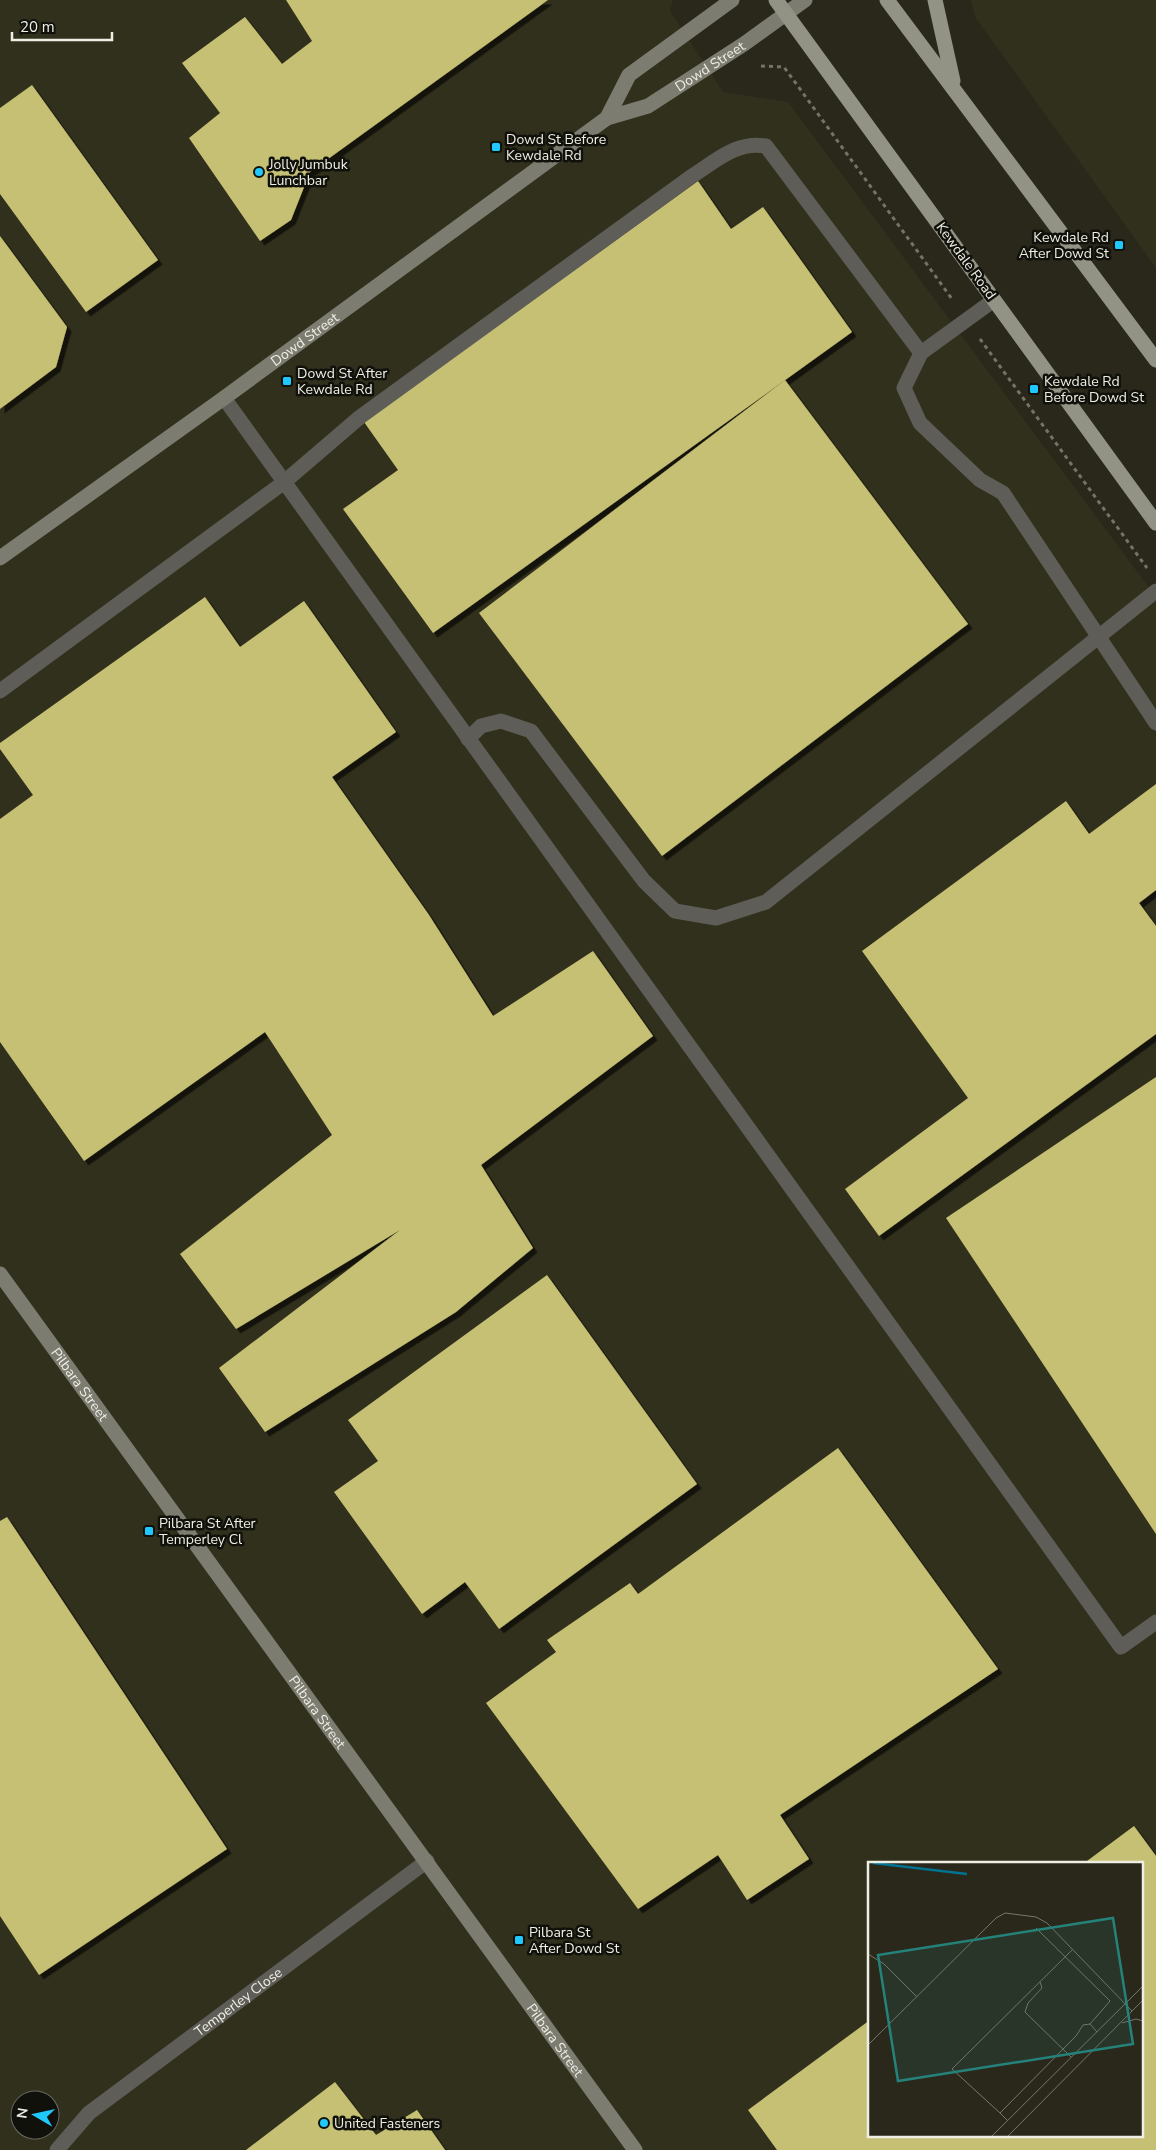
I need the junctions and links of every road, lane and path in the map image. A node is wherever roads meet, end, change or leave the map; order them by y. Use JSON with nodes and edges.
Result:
{"nodes":[{"id":1,"x":732,"y":0,"type":"edge"},
{"id":2,"x":776,"y":0,"type":"edge"},
{"id":3,"x":805,"y":0,"type":"edge"},
{"id":4,"x":888,"y":0,"type":"edge"},
{"id":5,"x":935,"y":0,"type":"edge"},
{"id":6,"x":786,"y":14,"type":"junction"},
{"id":7,"x":761,"y":66,"type":"dead end"},
{"id":8,"x":784,"y":67,"type":"dead end"},
{"id":9,"x":955,"y":90,"type":"junction"},
{"id":10,"x":607,"y":118,"type":"junction"},
{"id":11,"x":994,"y":300,"type":"junction"},
{"id":12,"x":920,"y":353,"type":"junction"},
{"id":13,"x":1156,"y":360,"type":"edge"},
{"id":14,"x":224,"y":398,"type":"junction"},
{"id":15,"x":283,"y":483,"type":"junction"},
{"id":16,"x":1156,"y":523,"type":"edge"},
{"id":17,"x":0,"y":558,"type":"edge"},
{"id":18,"x":1156,"y":591,"type":"edge"},
{"id":19,"x":1098,"y":638,"type":"junction"},
{"id":20,"x":0,"y":691,"type":"edge"},
{"id":21,"x":1156,"y":723,"type":"edge"},
{"id":22,"x":468,"y":740,"type":"junction"},
{"id":23,"x":0,"y":1274,"type":"edge"},
{"id":24,"x":1156,"y":1622,"type":"edge"},
{"id":25,"x":427,"y":1861,"type":"junction"},
{"id":26,"x":57,"y":2150,"type":"edge"},
{"id":27,"x":635,"y":2150,"type":"edge"}],
"edges":[{"from":1,"to":10,"type":"main road","name":"Dowd Street"},
{"from":2,"to":6,"type":"main road","name":"Kewdale Road"},
{"from":3,"to":6,"type":"main road","name":"Dowd Street"},
{"from":4,"to":9,"type":"main road"},
{"from":5,"to":9,"type":"main road"},
{"from":6,"to":10,"type":"main road","name":"Dowd Street"},
{"from":6,"to":11,"type":"main road","name":"Kewdale Road"},
{"from":7,"to":8,"type":"path"},
{"from":9,"to":13,"type":"main road"},
{"from":10,"to":14,"type":"main road","name":"Dowd Street"},
{"from":11,"to":12,"type":"street"},
{"from":11,"to":16,"type":"main road","name":"Kewdale Road"},
{"from":12,"to":15,"type":"street"},
{"from":12,"to":19,"type":"street"},
{"from":14,"to":15,"type":"street"},
{"from":14,"to":17,"type":"main road","name":"Dowd Street"},
{"from":15,"to":20,"type":"street"},
{"from":15,"to":22,"type":"street"},
{"from":18,"to":19,"type":"street"},
{"from":19,"to":21,"type":"street"},
{"from":19,"to":22,"type":"street"},
{"from":22,"to":24,"type":"street"},
{"from":23,"to":25,"type":"main road","name":"Pilbara Street"},
{"from":25,"to":26,"type":"street","name":"Temperley Close"},
{"from":25,"to":27,"type":"main road","name":"Pilbara Street"}]}
